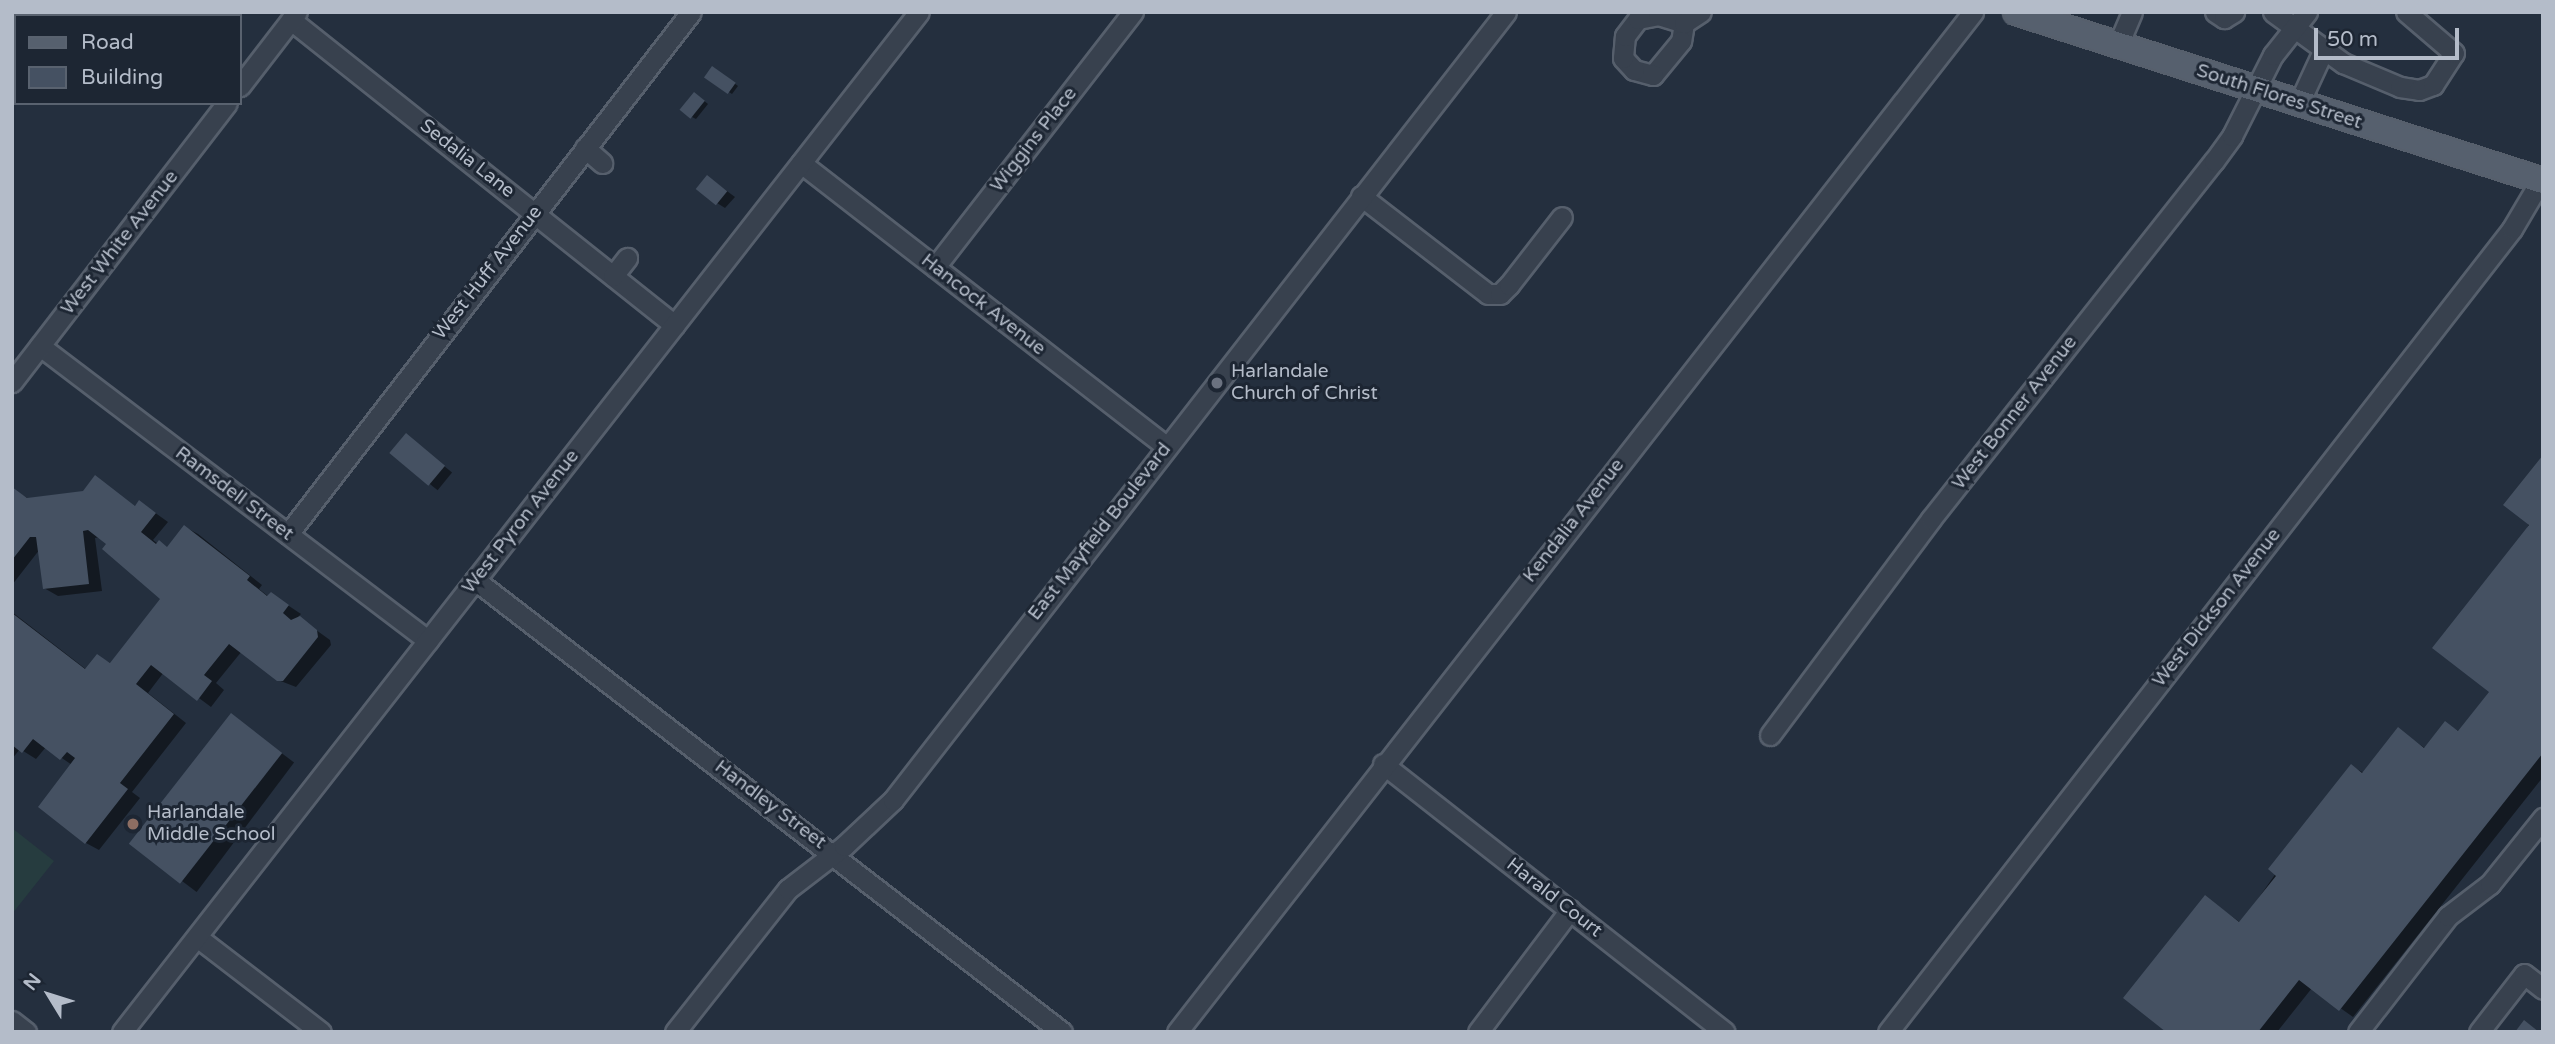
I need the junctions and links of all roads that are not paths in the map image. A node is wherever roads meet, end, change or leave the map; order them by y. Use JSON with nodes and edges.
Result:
{"nodes":[{"id":1,"x":691,"y":12,"type":"edge"},
{"id":2,"x":919,"y":12,"type":"edge"},
{"id":3,"x":1133,"y":12,"type":"edge"},
{"id":4,"x":1506,"y":12,"type":"edge"},
{"id":5,"x":1701,"y":12,"type":"edge"},
{"id":6,"x":1973,"y":12,"type":"edge"},
{"id":7,"x":2016,"y":12,"type":"edge"},
{"id":8,"x":2132,"y":12,"type":"edge"},
{"id":9,"x":2215,"y":12,"type":"edge"},
{"id":10,"x":2234,"y":12,"type":"edge"},
{"id":11,"x":2273,"y":12,"type":"edge"},
{"id":12,"x":2306,"y":12,"type":"edge"},
{"id":13,"x":2406,"y":12,"type":"edge"},
{"id":14,"x":294,"y":16,"type":"edge"},
{"id":15,"x":1684,"y":23,"type":"dead end"},
{"id":16,"x":2294,"y":29,"type":"junction"},
{"id":17,"x":2118,"y":45,"type":"junction"},
{"id":18,"x":2323,"y":51,"type":"junction"},
{"id":19,"x":242,"y":83,"type":"edge"},
{"id":20,"x":2255,"y":89,"type":"junction"},
{"id":21,"x":2299,"y":103,"type":"junction"},
{"id":22,"x":225,"y":105,"type":"edge"},
{"id":23,"x":585,"y":148,"type":"junction"},
{"id":24,"x":602,"y":163,"type":"dead end"},
{"id":25,"x":801,"y":163,"type":"junction"},
{"id":26,"x":2542,"y":180,"type":"edge"},
{"id":27,"x":1362,"y":197,"type":"junction"},
{"id":28,"x":534,"y":212,"type":"junction"},
{"id":29,"x":1562,"y":217,"type":"dead end"},
{"id":30,"x":627,"y":258,"type":"dead end"},
{"id":31,"x":935,"y":267,"type":"junction"},
{"id":32,"x":613,"y":276,"type":"junction"},
{"id":33,"x":675,"y":325,"type":"junction"},
{"id":34,"x":40,"y":346,"type":"junction"},
{"id":35,"x":12,"y":382,"type":"edge"},
{"id":36,"x":1166,"y":446,"type":"junction"},
{"id":37,"x":288,"y":534,"type":"junction"},
{"id":38,"x":475,"y":580,"type":"junction"},
{"id":39,"x":428,"y":641,"type":"junction"},
{"id":40,"x":1770,"y":735,"type":"dead end"},
{"id":41,"x":1383,"y":764,"type":"junction"},
{"id":42,"x":2543,"y":818,"type":"edge"},
{"id":43,"x":833,"y":853,"type":"junction"},
{"id":44,"x":1570,"y":910,"type":"junction"},
{"id":45,"x":197,"y":937,"type":"junction"},
{"id":46,"x":2543,"y":989,"type":"edge"},
{"id":47,"x":12,"y":1021,"type":"edge"},
{"id":48,"x":26,"y":1032,"type":"edge"},
{"id":49,"x":122,"y":1032,"type":"edge"},
{"id":50,"x":321,"y":1032,"type":"edge"},
{"id":51,"x":675,"y":1032,"type":"edge"},
{"id":52,"x":1062,"y":1032,"type":"edge"},
{"id":53,"x":1178,"y":1032,"type":"edge"},
{"id":54,"x":1478,"y":1032,"type":"edge"},
{"id":55,"x":1725,"y":1032,"type":"edge"},
{"id":56,"x":1888,"y":1032,"type":"edge"},
{"id":57,"x":2358,"y":1032,"type":"edge"},
{"id":58,"x":2479,"y":1032,"type":"edge"}],
"edges":[{"from":1,"to":23,"type":"street","name":"West Huff Avenue"},
{"from":2,"to":25,"type":"street","name":"West Pyron Avenue"},
{"from":3,"to":31,"type":"street","name":"Wiggins Place"},
{"from":4,"to":27,"type":"street","name":"East Mayfield Boulevard"},
{"from":5,"to":15,"type":"street"},
{"from":6,"to":41,"type":"street","name":"Kendalia Avenue"},
{"from":7,"to":17,"type":"main road","name":"South Flores Street"},
{"from":8,"to":17,"type":"street"},
{"from":9,"to":10,"type":"street"},
{"from":11,"to":16,"type":"street"},
{"from":12,"to":16,"type":"street","name":"West Bonner Avenue"},
{"from":13,"to":18,"type":"street"},
{"from":14,"to":19,"type":"street"},
{"from":14,"to":28,"type":"street","name":"Sedalia Lane"},
{"from":16,"to":18,"type":"street"},
{"from":16,"to":20,"type":"street","name":"West Bonner Avenue"},
{"from":17,"to":20,"type":"main road","name":"South Flores Street"},
{"from":18,"to":21,"type":"street"},
{"from":20,"to":21,"type":"main road","name":"South Flores Street"},
{"from":20,"to":40,"type":"street","name":"West Bonner Avenue"},
{"from":21,"to":26,"type":"main road","name":"South Flores Street"},
{"from":22,"to":34,"type":"street","name":"West White Avenue"},
{"from":23,"to":24,"type":"street"},
{"from":23,"to":28,"type":"street","name":"West Huff Avenue"},
{"from":25,"to":31,"type":"street","name":"Hancock Avenue"},
{"from":25,"to":33,"type":"street","name":"West Pyron Avenue"},
{"from":26,"to":56,"type":"street","name":"West Dickson Avenue"},
{"from":27,"to":29,"type":"street"},
{"from":27,"to":36,"type":"street","name":"East Mayfield Boulevard"},
{"from":28,"to":32,"type":"street","name":"Sedalia Lane"},
{"from":28,"to":37,"type":"street","name":"West Huff Avenue"},
{"from":30,"to":32,"type":"street"},
{"from":31,"to":36,"type":"street","name":"Hancock Avenue"},
{"from":32,"to":33,"type":"street","name":"Sedalia Lane"},
{"from":33,"to":38,"type":"street","name":"West Pyron Avenue"},
{"from":34,"to":35,"type":"street","name":"West White Avenue"},
{"from":34,"to":37,"type":"street","name":"Ramsdell Street"},
{"from":36,"to":43,"type":"street","name":"East Mayfield Boulevard"},
{"from":37,"to":39,"type":"street","name":"Ramsdell Street"},
{"from":38,"to":39,"type":"street","name":"West Pyron Avenue"},
{"from":38,"to":43,"type":"street","name":"Handley Street"},
{"from":39,"to":45,"type":"street","name":"West Pyron Avenue"},
{"from":41,"to":44,"type":"street","name":"Harald Court"},
{"from":41,"to":53,"type":"street","name":"Kendalia Avenue"},
{"from":42,"to":57,"type":"street"},
{"from":43,"to":51,"type":"street","name":"East Mayfield Boulevard"},
{"from":43,"to":52,"type":"street","name":"Handley Street"},
{"from":44,"to":54,"type":"street"},
{"from":44,"to":55,"type":"street","name":"Harald Court"},
{"from":45,"to":49,"type":"street","name":"West Pyron Avenue"},
{"from":45,"to":50,"type":"street"},
{"from":46,"to":58,"type":"street"},
{"from":47,"to":48,"type":"street"}]}
